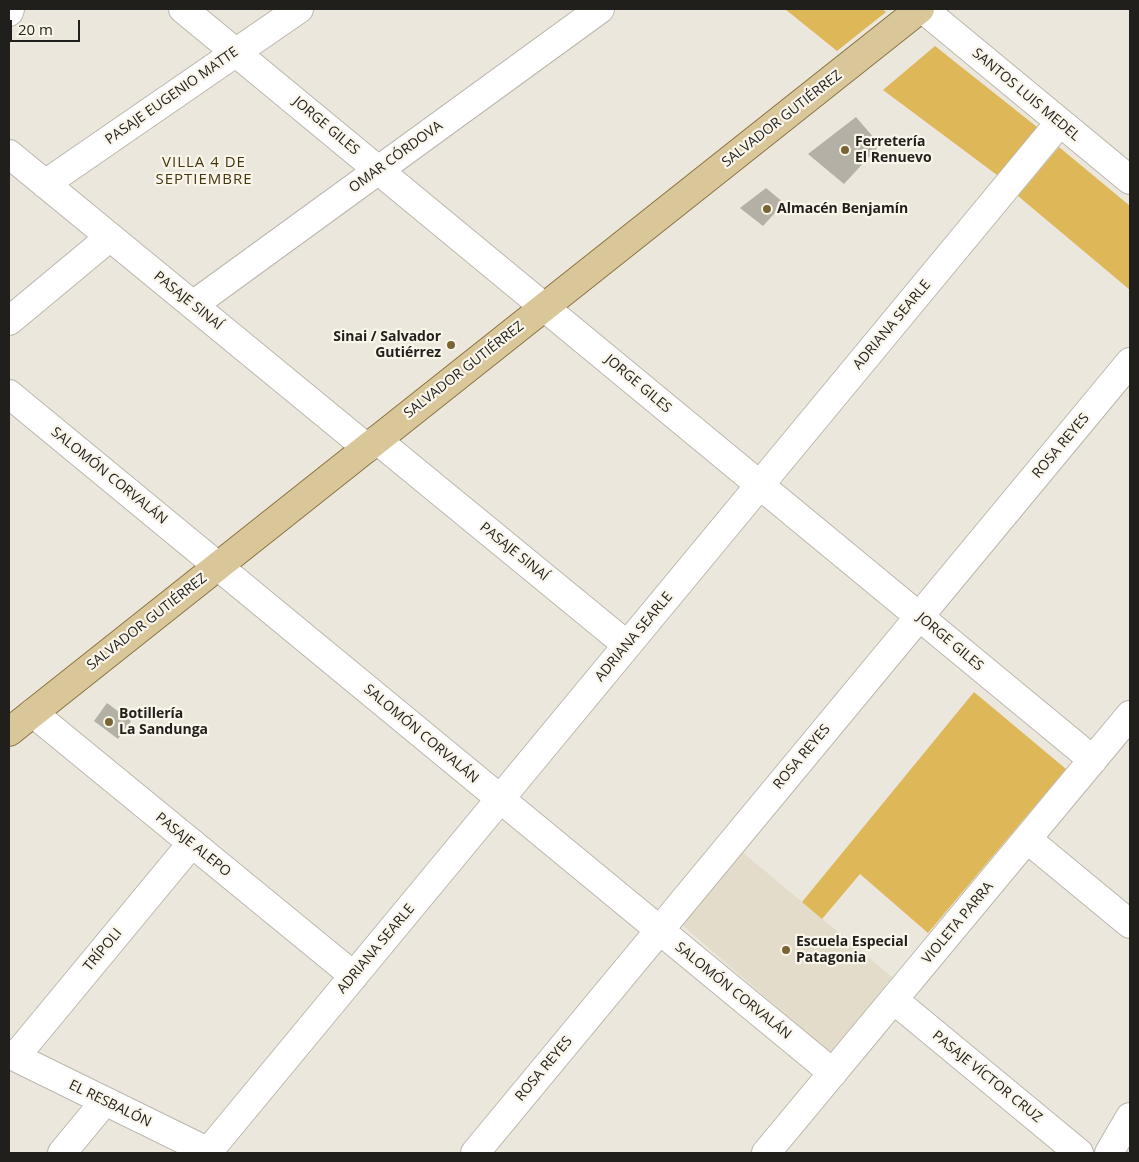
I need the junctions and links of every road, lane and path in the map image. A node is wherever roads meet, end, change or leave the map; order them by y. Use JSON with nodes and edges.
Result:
{"nodes":[{"id":1,"x":183,"y":9,"type":"edge"},
{"id":2,"x":300,"y":9,"type":"edge"},
{"id":3,"x":600,"y":9,"type":"edge"},
{"id":4,"x":921,"y":9,"type":"edge"},
{"id":5,"x":236,"y":52,"type":"junction"},
{"id":6,"x":1060,"y":122,"type":"junction"},
{"id":7,"x":9,"y":154,"type":"edge"},
{"id":8,"x":379,"y":170,"type":"junction"},
{"id":9,"x":1130,"y":180,"type":"edge"},
{"id":10,"x":45,"y":184,"type":"junction"},
{"id":11,"x":110,"y":237,"type":"junction"},
{"id":12,"x":193,"y":305,"type":"junction"},
{"id":13,"x":544,"y":307,"type":"junction"},
{"id":14,"x":9,"y":321,"type":"edge"},
{"id":15,"x":1130,"y":362,"type":"edge"},
{"id":16,"x":9,"y":394,"type":"edge"},
{"id":17,"x":372,"y":444,"type":"junction"},
{"id":18,"x":760,"y":485,"type":"junction"},
{"id":19,"x":218,"y":566,"type":"junction"},
{"id":20,"x":919,"y":616,"type":"junction"},
{"id":21,"x":627,"y":645,"type":"junction"},
{"id":22,"x":33,"y":713,"type":"junction"},
{"id":23,"x":1130,"y":715,"type":"edge"},
{"id":24,"x":9,"y":732,"type":"edge"},
{"id":25,"x":1093,"y":760,"type":"junction"},
{"id":26,"x":500,"y":799,"type":"junction"},
{"id":27,"x":1027,"y":839,"type":"junction"},
{"id":28,"x":192,"y":844,"type":"junction"},
{"id":29,"x":1130,"y":924,"type":"edge"},
{"id":30,"x":659,"y":930,"type":"junction"},
{"id":31,"x":354,"y":976,"type":"junction"},
{"id":32,"x":894,"y":1000,"type":"junction"},
{"id":33,"x":12,"y":1056,"type":"edge"},
{"id":34,"x":833,"y":1073,"type":"junction"},
{"id":35,"x":105,"y":1101,"type":"junction"},
{"id":36,"x":1130,"y":1117,"type":"edge"},
{"id":37,"x":210,"y":1152,"type":"edge"},
{"id":38,"x":62,"y":1153,"type":"edge"},
{"id":39,"x":475,"y":1153,"type":"edge"},
{"id":40,"x":766,"y":1153,"type":"edge"},
{"id":41,"x":1079,"y":1153,"type":"edge"},
{"id":42,"x":1109,"y":1153,"type":"edge"}],
"edges":[{"from":1,"to":5,"type":"street","name":"JORGE GILES"},
{"from":2,"to":5,"type":"street","name":"PASAJE EUGENIO MATTE"},
{"from":3,"to":8,"type":"street","name":"OMAR CÓRDOVA"},
{"from":4,"to":6,"type":"street","name":"SANTOS LUIS MEDEL"},
{"from":4,"to":13,"type":"main road","name":"SALVADOR GUTIÉRREZ"},
{"from":5,"to":8,"type":"street","name":"JORGE GILES"},
{"from":5,"to":10,"type":"street","name":"PASAJE EUGENIO MATTE"},
{"from":6,"to":9,"type":"street","name":"SANTOS LUIS MEDEL"},
{"from":6,"to":18,"type":"street","name":"ADRIANA SEARLE"},
{"from":7,"to":10,"type":"street","name":"PASAJE SINAÍ"},
{"from":8,"to":12,"type":"street","name":"OMAR CÓRDOVA"},
{"from":8,"to":13,"type":"street","name":"JORGE GILES"},
{"from":10,"to":11,"type":"street","name":"PASAJE SINAÍ"},
{"from":11,"to":12,"type":"street","name":"PASAJE SINAÍ"},
{"from":11,"to":14,"type":"street"},
{"from":12,"to":17,"type":"street","name":"PASAJE SINAÍ"},
{"from":13,"to":17,"type":"main road","name":"SALVADOR GUTIÉRREZ"},
{"from":13,"to":18,"type":"street","name":"JORGE GILES"},
{"from":15,"to":20,"type":"street","name":"ROSA REYES"},
{"from":16,"to":19,"type":"street","name":"SALOMÓN CORVALÁN"},
{"from":17,"to":19,"type":"main road","name":"SALVADOR GUTIÉRREZ"},
{"from":17,"to":21,"type":"street","name":"PASAJE SINAÍ"},
{"from":18,"to":20,"type":"street","name":"JORGE GILES"},
{"from":18,"to":21,"type":"street","name":"ADRIANA SEARLE"},
{"from":19,"to":22,"type":"main road","name":"SALVADOR GUTIÉRREZ"},
{"from":19,"to":26,"type":"street","name":"SALOMÓN CORVALÁN"},
{"from":20,"to":25,"type":"street","name":"JORGE GILES"},
{"from":20,"to":30,"type":"street","name":"ROSA REYES"},
{"from":21,"to":26,"type":"street","name":"ADRIANA SEARLE"},
{"from":22,"to":24,"type":"main road","name":"SALVADOR GUTIÉRREZ"},
{"from":22,"to":28,"type":"street","name":"PASAJE ALEPO"},
{"from":23,"to":25,"type":"street","name":"VIOLETA PARRA"},
{"from":25,"to":27,"type":"street","name":"VIOLETA PARRA"},
{"from":26,"to":30,"type":"street","name":"SALOMÓN CORVALÁN"},
{"from":26,"to":31,"type":"street","name":"ADRIANA SEARLE"},
{"from":27,"to":29,"type":"street"},
{"from":27,"to":32,"type":"street","name":"VIOLETA PARRA"},
{"from":28,"to":31,"type":"street","name":"PASAJE ALEPO"},
{"from":28,"to":33,"type":"street","name":"TRÍPOLI"},
{"from":30,"to":34,"type":"street","name":"SALOMÓN CORVALÁN"},
{"from":30,"to":39,"type":"street","name":"ROSA REYES"},
{"from":31,"to":37,"type":"street","name":"ADRIANA SEARLE"},
{"from":32,"to":34,"type":"street","name":"VIOLETA PARRA"},
{"from":32,"to":41,"type":"street","name":"PASAJE VÍCTOR CRUZ"},
{"from":33,"to":35,"type":"street","name":"EL RESBALÓN"},
{"from":34,"to":40,"type":"street","name":"VIOLETA PARRA"},
{"from":35,"to":37,"type":"street","name":"EL RESBALÓN"},
{"from":35,"to":38,"type":"street"},
{"from":36,"to":42,"type":"street"}]}
